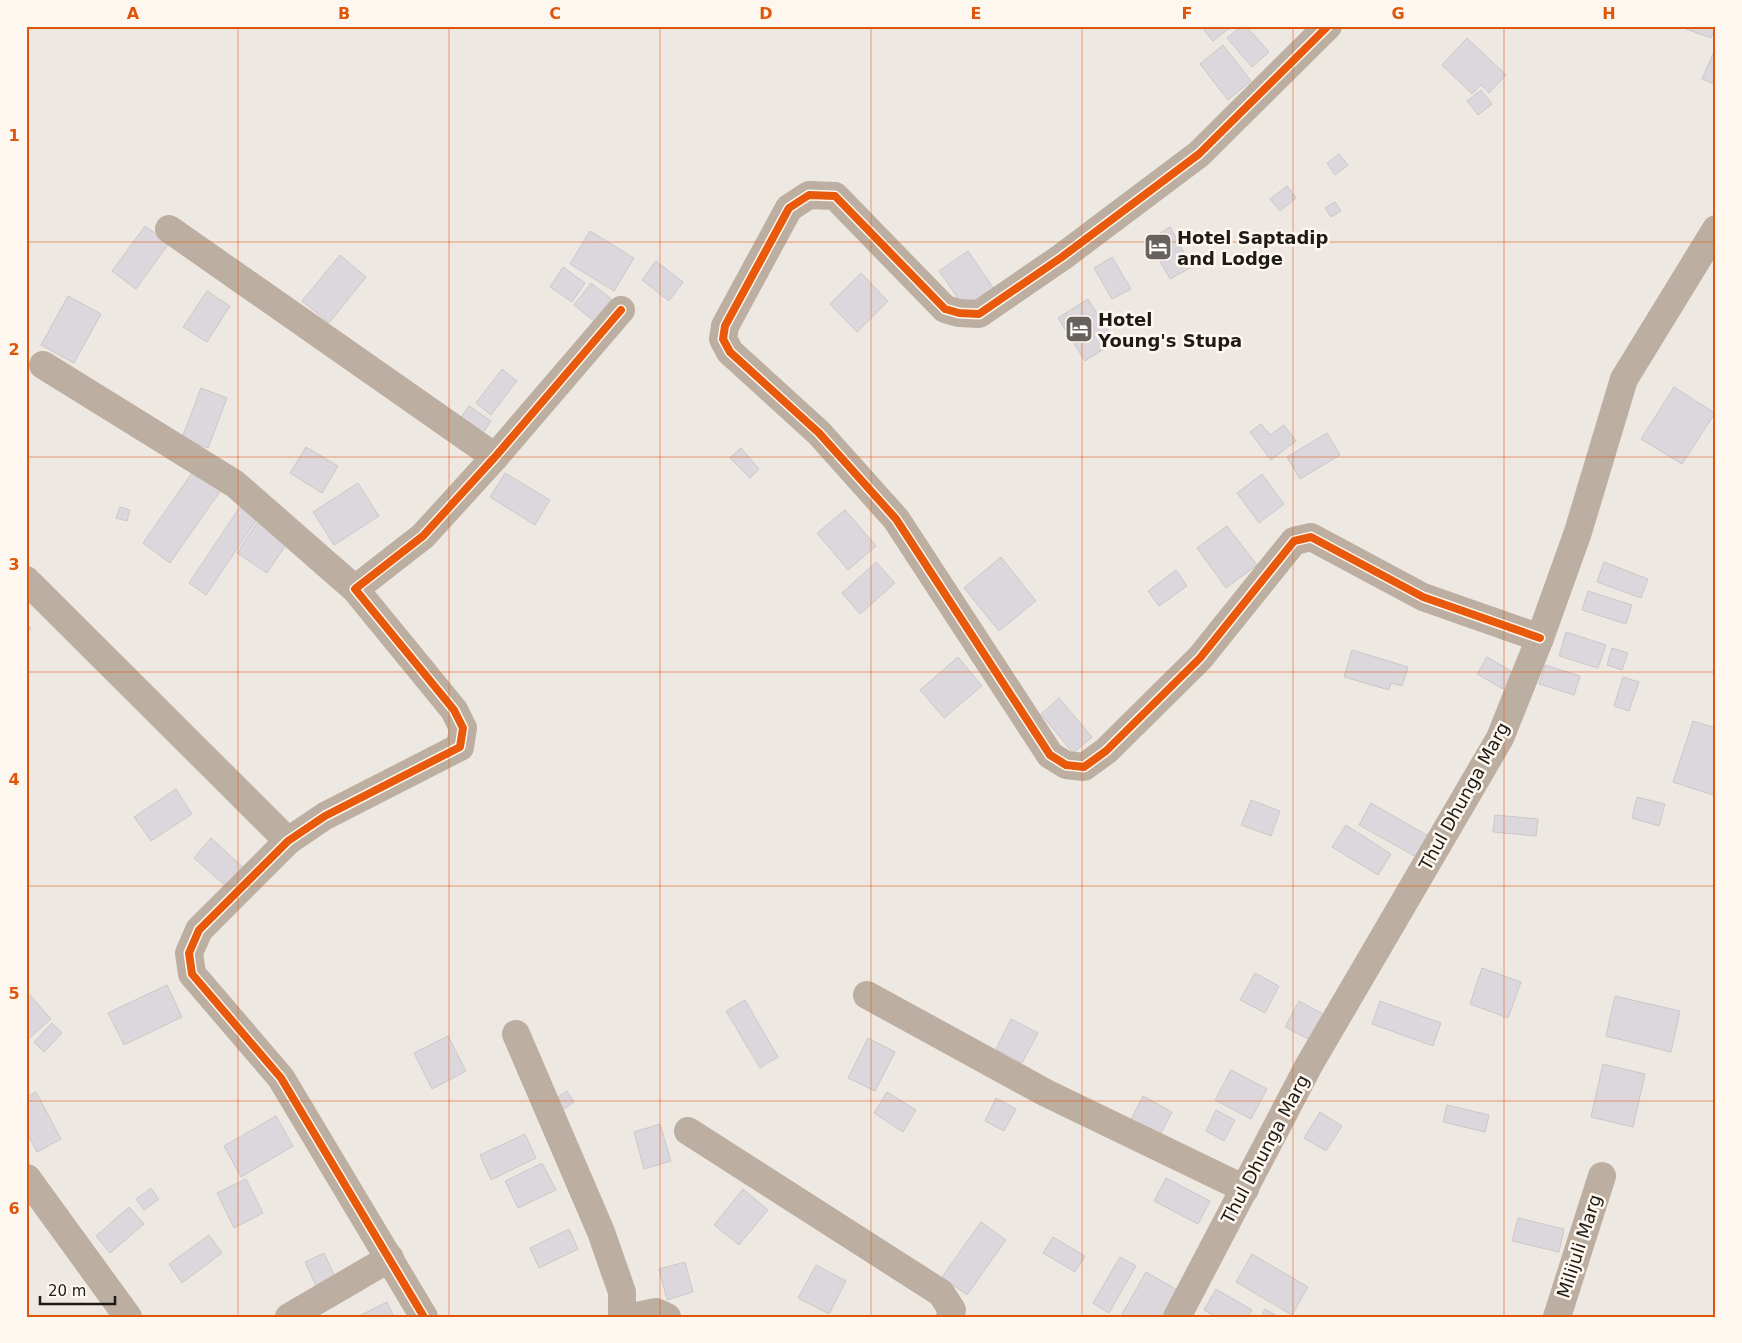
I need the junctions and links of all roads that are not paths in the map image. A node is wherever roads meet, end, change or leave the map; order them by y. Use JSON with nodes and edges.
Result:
{"nodes":[{"id":1,"x":1328,"y":26,"type":"edge"},
{"id":2,"x":169,"y":229,"type":"dead end"},
{"id":3,"x":1716,"y":229,"type":"edge"},
{"id":4,"x":621,"y":310,"type":"dead end"},
{"id":5,"x":43,"y":365,"type":"dead end"},
{"id":6,"x":495,"y":457,"type":"junction"},
{"id":7,"x":26,"y":580,"type":"edge"},
{"id":8,"x":354,"y":589,"type":"junction"},
{"id":9,"x":1540,"y":638,"type":"junction"},
{"id":10,"x":288,"y":841,"type":"junction"},
{"id":11,"x":867,"y":995,"type":"dead end"},
{"id":12,"x":516,"y":1034,"type":"dead end"},
{"id":13,"x":688,"y":1131,"type":"dead end"},
{"id":14,"x":1602,"y":1176,"type":"dead end"},
{"id":15,"x":27,"y":1178,"type":"edge"},
{"id":16,"x":1245,"y":1189,"type":"junction"},
{"id":17,"x":390,"y":1258,"type":"junction"},
{"id":18,"x":128,"y":1317,"type":"edge"},
{"id":19,"x":289,"y":1317,"type":"edge"},
{"id":20,"x":424,"y":1317,"type":"edge"},
{"id":21,"x":622,"y":1317,"type":"edge"},
{"id":22,"x":632,"y":1317,"type":"edge"},
{"id":23,"x":667,"y":1317,"type":"edge"},
{"id":24,"x":950,"y":1317,"type":"edge"},
{"id":25,"x":1177,"y":1317,"type":"edge"},
{"id":26,"x":1557,"y":1317,"type":"edge"}],
"edges":[{"from":1,"to":9,"type":"street"},
{"from":2,"to":6,"type":"street"},
{"from":3,"to":9,"type":"street","name":"Thul Dhunga Marg"},
{"from":4,"to":6,"type":"street"},
{"from":5,"to":8,"type":"street"},
{"from":6,"to":8,"type":"street"},
{"from":7,"to":10,"type":"street"},
{"from":8,"to":10,"type":"street"},
{"from":9,"to":16,"type":"street","name":"Thul Dhunga Marg"},
{"from":10,"to":17,"type":"street"},
{"from":11,"to":16,"type":"street"},
{"from":12,"to":21,"type":"street"},
{"from":13,"to":24,"type":"street"},
{"from":14,"to":26,"type":"street","name":"Milijuli Marg"},
{"from":15,"to":18,"type":"street"},
{"from":16,"to":25,"type":"street","name":"Thul Dhunga Marg"},
{"from":17,"to":19,"type":"street"},
{"from":17,"to":20,"type":"street"},
{"from":22,"to":23,"type":"street"}]}
